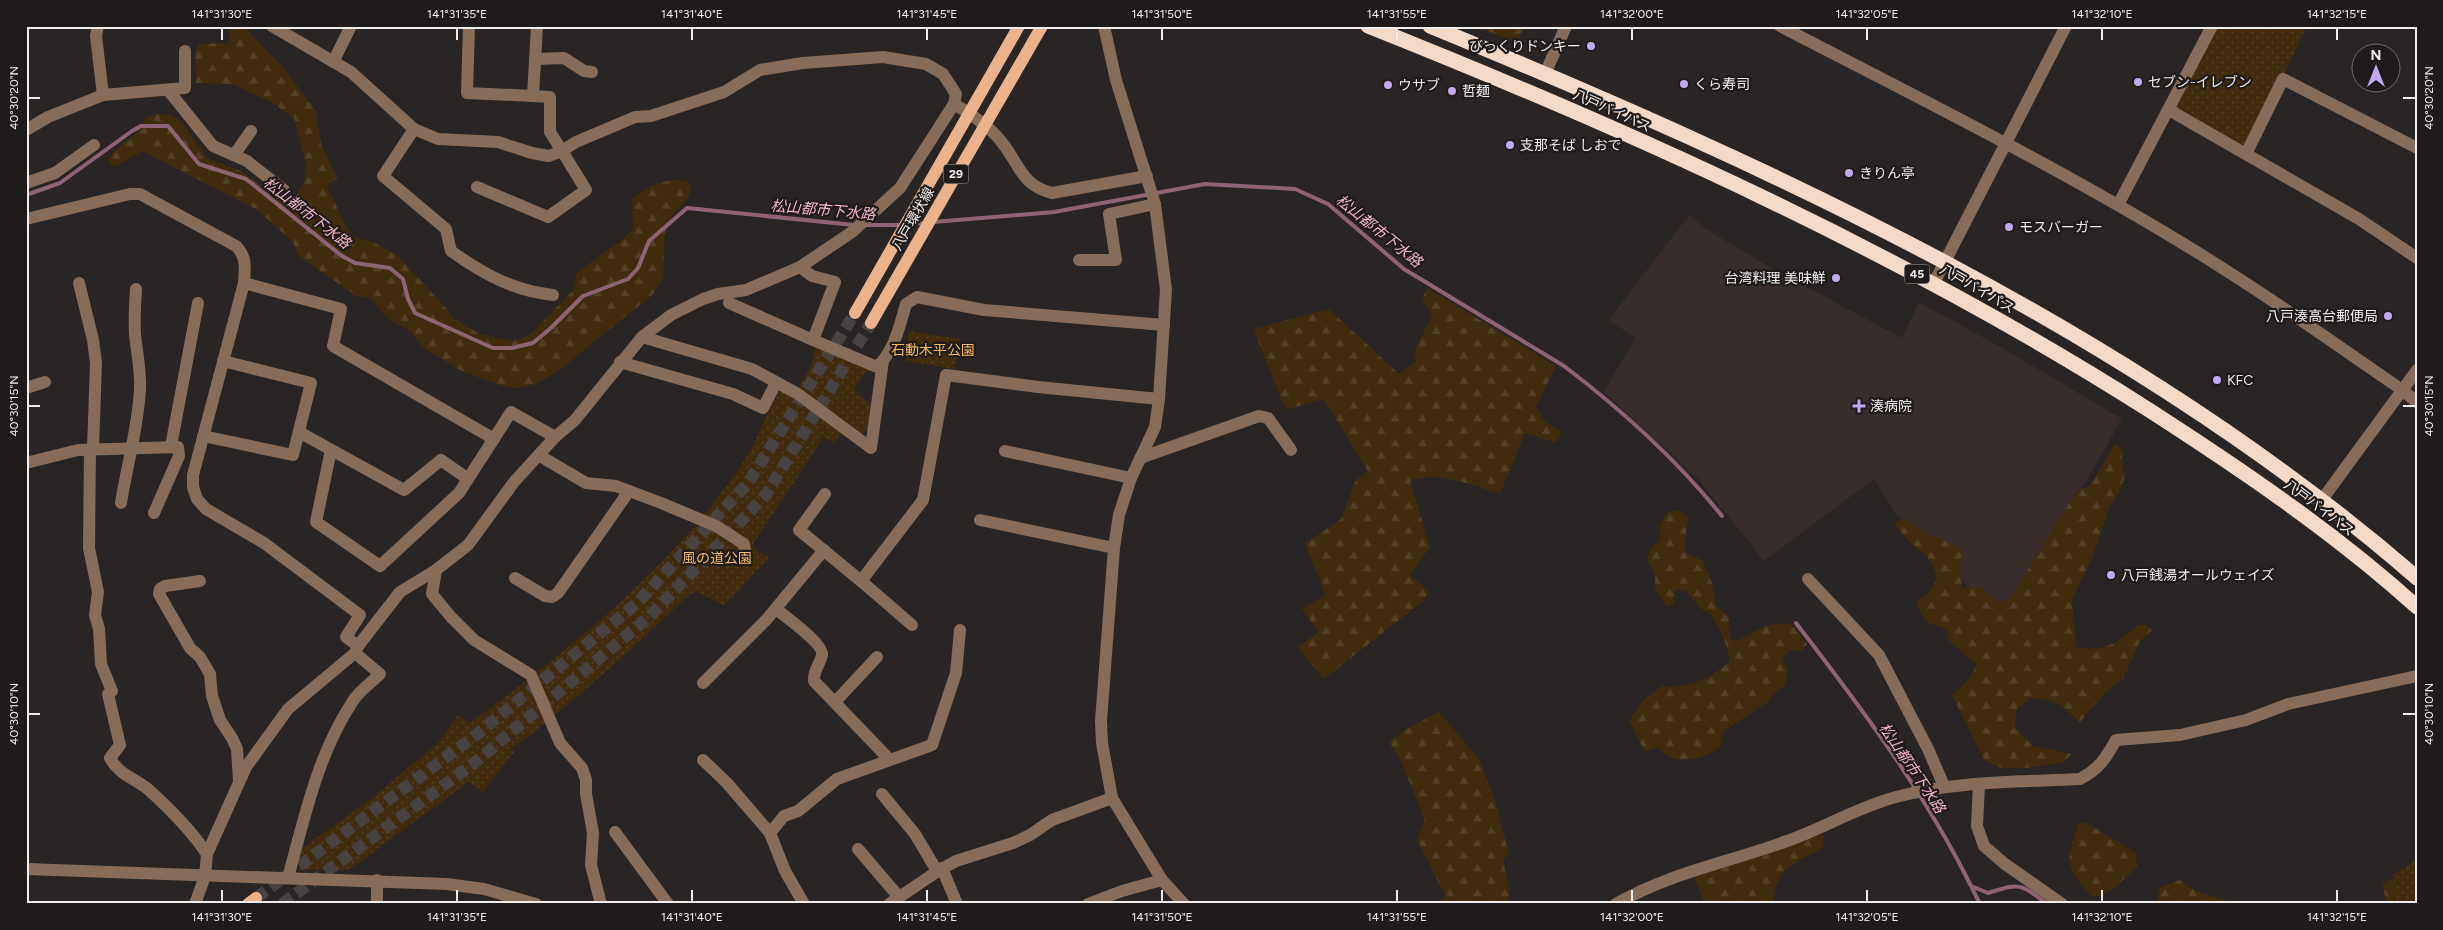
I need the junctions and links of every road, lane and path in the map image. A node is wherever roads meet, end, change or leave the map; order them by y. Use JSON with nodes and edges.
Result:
{"nodes":[{"id":1,"x":98,"y":26,"type":"edge"},
{"id":2,"x":272,"y":26,"type":"edge"},
{"id":3,"x":352,"y":26,"type":"edge"},
{"id":4,"x":470,"y":26,"type":"edge"},
{"id":5,"x":537,"y":26,"type":"edge"},
{"id":6,"x":1019,"y":26,"type":"edge"},
{"id":7,"x":1042,"y":26,"type":"edge"},
{"id":8,"x":1104,"y":26,"type":"edge"},
{"id":9,"x":1368,"y":26,"type":"edge"},
{"id":10,"x":1430,"y":26,"type":"edge"},
{"id":11,"x":1566,"y":26,"type":"edge"},
{"id":12,"x":1780,"y":26,"type":"edge"},
{"id":13,"x":2066,"y":26,"type":"edge"},
{"id":14,"x":2212,"y":26,"type":"edge"},
{"id":15,"x":185,"y":51,"type":"dead end"},
{"id":16,"x":535,"y":59,"type":"junction"},
{"id":17,"x":333,"y":62,"type":"junction"},
{"id":18,"x":592,"y":72,"type":"dead end"},
{"id":19,"x":1546,"y":74,"type":"junction"},
{"id":20,"x":168,"y":90,"type":"junction"},
{"id":21,"x":103,"y":95,"type":"junction"},
{"id":22,"x":533,"y":96,"type":"junction"},
{"id":23,"x":954,"y":104,"type":"junction"},
{"id":24,"x":2169,"y":110,"type":"junction"},
{"id":25,"x":970,"y":113,"type":"junction"},
{"id":26,"x":985,"y":124,"type":"junction"},
{"id":27,"x":414,"y":129,"type":"junction"},
{"id":28,"x":26,"y":130,"type":"edge"},
{"id":29,"x":251,"y":130,"type":"dead end"},
{"id":30,"x":2006,"y":143,"type":"junction"},
{"id":31,"x":94,"y":145,"type":"dead end"},
{"id":32,"x":2417,"y":148,"type":"edge"},
{"id":33,"x":562,"y":151,"type":"junction"},
{"id":34,"x":2246,"y":154,"type":"junction"},
{"id":35,"x":234,"y":155,"type":"junction"},
{"id":36,"x":1147,"y":176,"type":"junction"},
{"id":37,"x":26,"y":184,"type":"edge"},
{"id":38,"x":476,"y":187,"type":"dead end"},
{"id":39,"x":285,"y":191,"type":"dead end"},
{"id":40,"x":1155,"y":204,"type":"junction"},
{"id":41,"x":2118,"y":205,"type":"junction"},
{"id":42,"x":26,"y":219,"type":"edge"},
{"id":43,"x":2417,"y":258,"type":"edge"},
{"id":44,"x":1079,"y":260,"type":"dead end"},
{"id":45,"x":1944,"y":264,"type":"junction"},
{"id":46,"x":800,"y":267,"type":"junction"},
{"id":47,"x":79,"y":283,"type":"dead end"},
{"id":48,"x":1934,"y":283,"type":"junction"},
{"id":49,"x":244,"y":284,"type":"junction"},
{"id":50,"x":136,"y":289,"type":"dead end"},
{"id":51,"x":553,"y":296,"type":"dead end"},
{"id":52,"x":198,"y":303,"type":"dead end"},
{"id":53,"x":729,"y":303,"type":"dead end"},
{"id":54,"x":855,"y":313,"type":"tunnel mouth"},
{"id":55,"x":871,"y":323,"type":"tunnel mouth"},
{"id":56,"x":1164,"y":325,"type":"junction"},
{"id":57,"x":642,"y":337,"type":"junction"},
{"id":58,"x":813,"y":340,"type":"junction"},
{"id":59,"x":223,"y":361,"type":"junction"},
{"id":60,"x":884,"y":361,"type":"junction"},
{"id":61,"x":620,"y":362,"type":"junction"},
{"id":62,"x":2417,"y":370,"type":"edge"},
{"id":63,"x":46,"y":382,"type":"dead end"},
{"id":64,"x":776,"y":383,"type":"junction"},
{"id":65,"x":26,"y":388,"type":"edge"},
{"id":66,"x":2402,"y":390,"type":"junction"},
{"id":67,"x":1159,"y":399,"type":"junction"},
{"id":68,"x":2417,"y":402,"type":"edge"},
{"id":69,"x":299,"y":432,"type":"junction"},
{"id":70,"x":203,"y":436,"type":"junction"},
{"id":71,"x":555,"y":437,"type":"junction"},
{"id":72,"x":494,"y":439,"type":"junction"},
{"id":73,"x":171,"y":446,"type":"junction"},
{"id":74,"x":133,"y":448,"type":"junction"},
{"id":75,"x":92,"y":449,"type":"junction"},
{"id":76,"x":332,"y":450,"type":"junction"},
{"id":77,"x":1292,"y":450,"type":"dead end"},
{"id":78,"x":1005,"y":451,"type":"dead end"},
{"id":79,"x":540,"y":456,"type":"junction"},
{"id":80,"x":1140,"y":458,"type":"junction"},
{"id":81,"x":26,"y":463,"type":"edge"},
{"id":82,"x":1130,"y":478,"type":"junction"},
{"id":83,"x":468,"y":479,"type":"junction"},
{"id":84,"x":629,"y":491,"type":"junction"},
{"id":85,"x":825,"y":494,"type":"dead end"},
{"id":86,"x":2321,"y":501,"type":"junction"},
{"id":87,"x":121,"y":503,"type":"dead end"},
{"id":88,"x":154,"y":513,"type":"dead end"},
{"id":89,"x":980,"y":520,"type":"dead end"},
{"id":90,"x":1114,"y":548,"type":"junction"},
{"id":91,"x":824,"y":550,"type":"junction"},
{"id":92,"x":745,"y":551,"type":"dead end"},
{"id":93,"x":436,"y":570,"type":"junction"},
{"id":94,"x":515,"y":578,"type":"dead end"},
{"id":95,"x":2417,"y":578,"type":"edge"},
{"id":96,"x":1808,"y":579,"type":"dead end"},
{"id":97,"x":861,"y":580,"type":"junction"},
{"id":98,"x":200,"y":581,"type":"dead end"},
{"id":99,"x":2417,"y":607,"type":"edge"},
{"id":100,"x":776,"y":609,"type":"junction"},
{"id":101,"x":912,"y":625,"type":"dead end"},
{"id":102,"x":960,"y":630,"type":"dead end"},
{"id":103,"x":357,"y":649,"type":"junction"},
{"id":104,"x":876,"y":657,"type":"dead end"},
{"id":105,"x":2417,"y":676,"type":"edge"},
{"id":106,"x":703,"y":683,"type":"dead end"},
{"id":107,"x":835,"y":702,"type":"junction"},
{"id":108,"x":703,"y":760,"type":"dead end"},
{"id":109,"x":889,"y":760,"type":"junction"},
{"id":110,"x":239,"y":781,"type":"junction"},
{"id":111,"x":1978,"y":784,"type":"junction"},
{"id":112,"x":1944,"y":786,"type":"junction"},
{"id":113,"x":882,"y":794,"type":"dead end"},
{"id":114,"x":1112,"y":798,"type":"junction"},
{"id":115,"x":615,"y":832,"type":"dead end"},
{"id":116,"x":770,"y":833,"type":"junction"},
{"id":117,"x":858,"y":849,"type":"dead end"},
{"id":118,"x":207,"y":854,"type":"junction"},
{"id":119,"x":26,"y":869,"type":"edge"},
{"id":120,"x":940,"y":870,"type":"junction"},
{"id":121,"x":204,"y":876,"type":"junction"},
{"id":122,"x":288,"y":878,"type":"junction"},
{"id":123,"x":377,"y":880,"type":"junction"},
{"id":124,"x":1162,"y":880,"type":"junction"},
{"id":125,"x":894,"y":900,"type":"edge"},
{"id":126,"x":195,"y":904,"type":"edge"},
{"id":127,"x":377,"y":904,"type":"edge"},
{"id":128,"x":536,"y":904,"type":"edge"},
{"id":129,"x":601,"y":904,"type":"edge"},
{"id":130,"x":668,"y":904,"type":"edge"},
{"id":131,"x":804,"y":904,"type":"edge"},
{"id":132,"x":958,"y":904,"type":"edge"},
{"id":133,"x":1088,"y":904,"type":"edge"},
{"id":134,"x":1184,"y":904,"type":"edge"},
{"id":135,"x":1616,"y":904,"type":"edge"},
{"id":136,"x":2062,"y":904,"type":"edge"}],
"edges":[{"from":1,"to":21,"type":"street"},
{"from":2,"to":17,"type":"street"},
{"from":3,"to":17,"type":"street"},
{"from":4,"to":22,"type":"street"},
{"from":5,"to":16,"type":"street"},
{"from":6,"to":25,"type":"main road","name":"八戸環状線","number":"29"},
{"from":7,"to":26,"type":"main road","name":"八戸環状線","number":"29"},
{"from":8,"to":36,"type":"street"},
{"from":9,"to":48,"type":"highway","name":"八戸バイパス","number":"45"},
{"from":10,"to":19,"type":"highway","name":"八戸バイパス","number":"45"},
{"from":11,"to":19,"type":"street"},
{"from":12,"to":30,"type":"street"},
{"from":13,"to":30,"type":"street"},
{"from":14,"to":24,"type":"street"},
{"from":15,"to":20,"type":"street"},
{"from":16,"to":18,"type":"street"},
{"from":16,"to":22,"type":"street"},
{"from":17,"to":27,"type":"street"},
{"from":19,"to":45,"type":"highway","name":"八戸バイパス","number":"45"},
{"from":20,"to":21,"type":"street"},
{"from":20,"to":35,"type":"street"},
{"from":21,"to":28,"type":"street"},
{"from":22,"to":33,"type":"street"},
{"from":23,"to":25,"type":"street"},
{"from":23,"to":33,"type":"street"},
{"from":23,"to":46,"type":"street"},
{"from":24,"to":34,"type":"street"},
{"from":24,"to":41,"type":"street"},
{"from":25,"to":26,"type":"street"},
{"from":25,"to":54,"type":"main road","name":"八戸環状線","number":"29"},
{"from":26,"to":36,"type":"street"},
{"from":26,"to":55,"type":"main road","name":"八戸環状線","number":"29"},
{"from":27,"to":33,"type":"street"},
{"from":27,"to":51,"type":"street"},
{"from":29,"to":35,"type":"street"},
{"from":30,"to":41,"type":"street"},
{"from":30,"to":45,"type":"street"},
{"from":31,"to":37,"type":"street"},
{"from":32,"to":34,"type":"street"},
{"from":33,"to":38,"type":"street"},
{"from":34,"to":43,"type":"street"},
{"from":35,"to":39,"type":"street"},
{"from":36,"to":40,"type":"street"},
{"from":40,"to":44,"type":"street"},
{"from":40,"to":56,"type":"street"},
{"from":41,"to":66,"type":"street"},
{"from":42,"to":49,"type":"street"},
{"from":45,"to":48,"type":"street"},
{"from":45,"to":86,"type":"highway","name":"八戸バイパス","number":"45"},
{"from":46,"to":57,"type":"street"},
{"from":46,"to":58,"type":"street"},
{"from":47,"to":75,"type":"street"},
{"from":48,"to":99,"type":"highway","name":"八戸バイパス","number":"45"},
{"from":49,"to":59,"type":"street"},
{"from":49,"to":72,"type":"street"},
{"from":50,"to":74,"type":"street"},
{"from":52,"to":73,"type":"street"},
{"from":53,"to":58,"type":"street"},
{"from":56,"to":60,"type":"street"},
{"from":56,"to":67,"type":"street"},
{"from":57,"to":61,"type":"street"},
{"from":57,"to":64,"type":"street"},
{"from":58,"to":60,"type":"street"},
{"from":59,"to":69,"type":"street"},
{"from":59,"to":70,"type":"street"},
{"from":60,"to":64,"type":"street"},
{"from":61,"to":64,"type":"street"},
{"from":61,"to":71,"type":"street"},
{"from":62,"to":66,"type":"street"},
{"from":63,"to":65,"type":"street"},
{"from":66,"to":68,"type":"street"},
{"from":66,"to":86,"type":"street"},
{"from":67,"to":80,"type":"street"},
{"from":67,"to":97,"type":"street"},
{"from":69,"to":70,"type":"street"},
{"from":69,"to":76,"type":"street"},
{"from":70,"to":103,"type":"street"},
{"from":71,"to":72,"type":"street"},
{"from":71,"to":79,"type":"street"},
{"from":72,"to":83,"type":"street"},
{"from":73,"to":74,"type":"street"},
{"from":73,"to":88,"type":"street"},
{"from":74,"to":75,"type":"street"},
{"from":74,"to":87,"type":"street"},
{"from":75,"to":81,"type":"street"},
{"from":75,"to":118,"type":"street"},
{"from":76,"to":83,"type":"street"},
{"from":76,"to":83,"type":"street"},
{"from":77,"to":80,"type":"street"},
{"from":78,"to":82,"type":"street"},
{"from":79,"to":84,"type":"street"},
{"from":79,"to":93,"type":"street"},
{"from":80,"to":82,"type":"street"},
{"from":82,"to":90,"type":"street"},
{"from":84,"to":92,"type":"street"},
{"from":84,"to":94,"type":"street"},
{"from":85,"to":91,"type":"street"},
{"from":86,"to":95,"type":"highway","name":"八戸バイパス","number":"45"},
{"from":89,"to":90,"type":"street"},
{"from":90,"to":114,"type":"street"},
{"from":91,"to":97,"type":"street"},
{"from":91,"to":100,"type":"street"},
{"from":93,"to":103,"type":"street"},
{"from":93,"to":129,"type":"street"},
{"from":96,"to":112,"type":"street"},
{"from":97,"to":101,"type":"street"},
{"from":98,"to":110,"type":"street"},
{"from":100,"to":106,"type":"street"},
{"from":100,"to":107,"type":"street"},
{"from":102,"to":109,"type":"street"},
{"from":103,"to":110,"type":"street"},
{"from":103,"to":122,"type":"street"},
{"from":104,"to":107,"type":"street"},
{"from":105,"to":111,"type":"street"},
{"from":107,"to":109,"type":"street"},
{"from":108,"to":116,"type":"street"},
{"from":109,"to":116,"type":"street"},
{"from":110,"to":118,"type":"street"},
{"from":111,"to":112,"type":"street"},
{"from":111,"to":136,"type":"street"},
{"from":112,"to":135,"type":"street"},
{"from":113,"to":120,"type":"street"},
{"from":114,"to":120,"type":"street"},
{"from":114,"to":124,"type":"street"},
{"from":115,"to":130,"type":"street"},
{"from":116,"to":131,"type":"street"},
{"from":117,"to":125,"type":"street"},
{"from":118,"to":121,"type":"street"},
{"from":119,"to":121,"type":"street"},
{"from":120,"to":125,"type":"street"},
{"from":120,"to":132,"type":"street"},
{"from":121,"to":122,"type":"street"},
{"from":121,"to":126,"type":"street"},
{"from":122,"to":123,"type":"street"},
{"from":123,"to":127,"type":"street"},
{"from":123,"to":128,"type":"street"},
{"from":124,"to":133,"type":"street"},
{"from":124,"to":134,"type":"street"}]}
